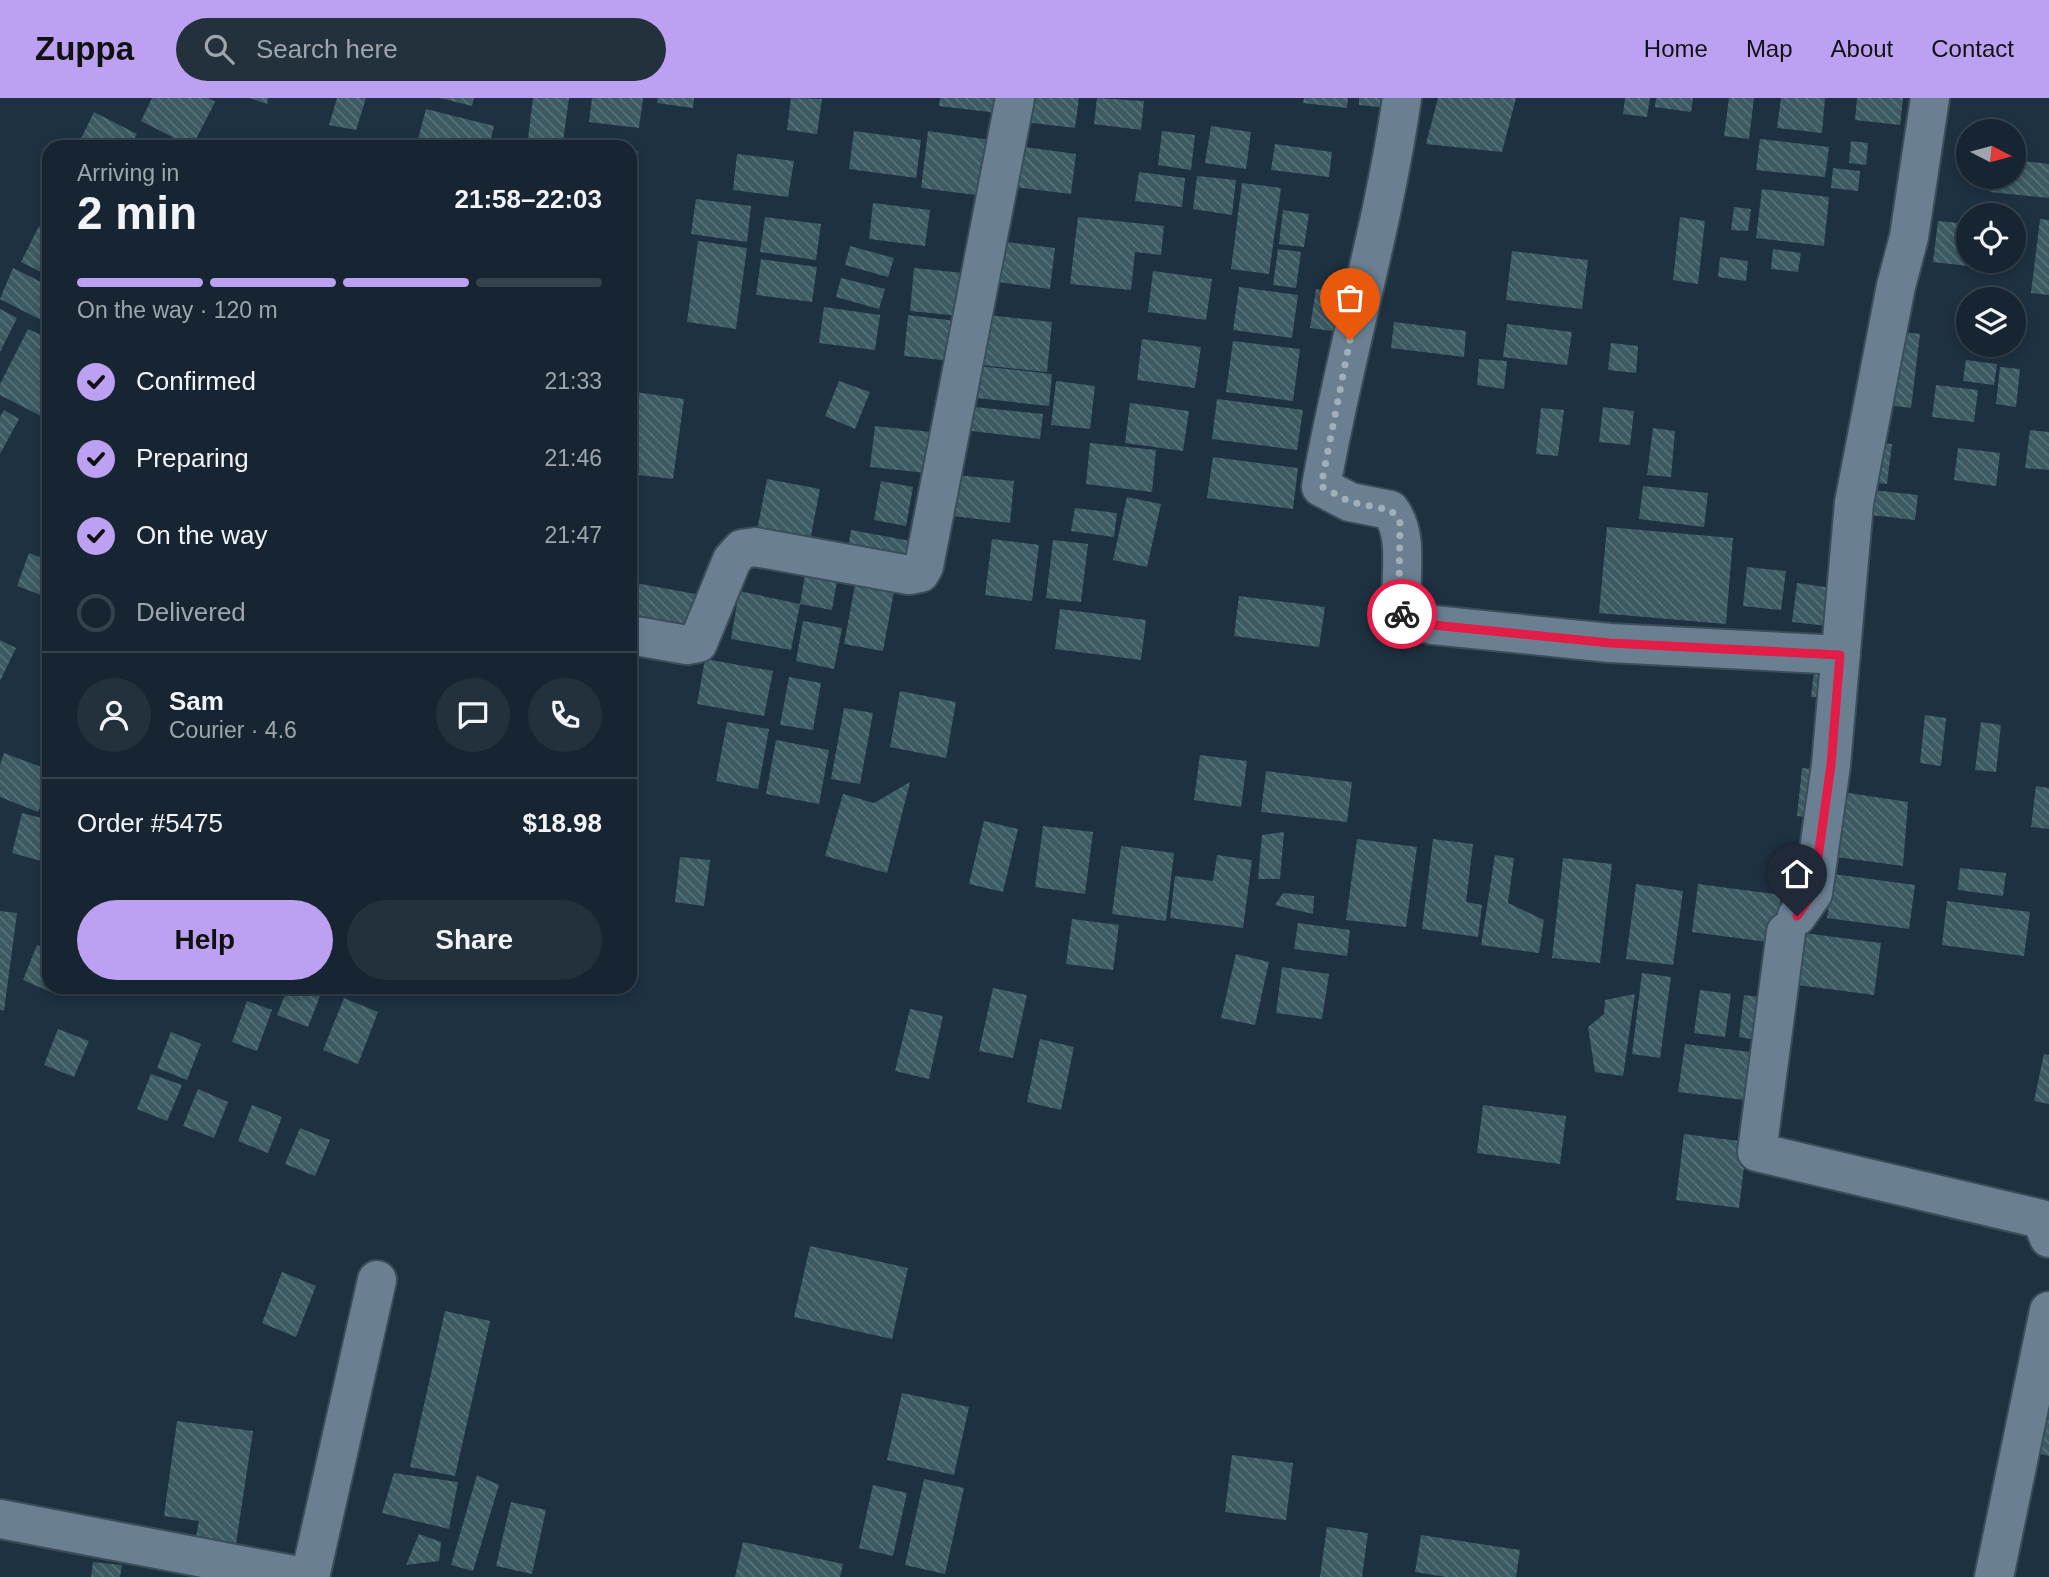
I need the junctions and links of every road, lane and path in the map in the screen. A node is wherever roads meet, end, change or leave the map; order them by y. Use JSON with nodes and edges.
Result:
{"nodes":[{"id":1,"x":1015,"y":98,"type":"edge"},
{"id":2,"x":1402,"y":98,"type":"edge"},
{"id":3,"x":1930,"y":98,"type":"edge"},
{"id":4,"x":637,"y":636,"type":"edge"},
{"id":5,"x":1840,"y":655,"type":"junction"},
{"id":6,"x":2049,"y":1238,"type":"edge"},
{"id":7,"x":377,"y":1280,"type":"dead end"},
{"id":8,"x":2049,"y":1311,"type":"edge"},
{"id":9,"x":0,"y":1519,"type":"edge"},
{"id":10,"x":303,"y":1577,"type":"edge"},
{"id":11,"x":310,"y":1577,"type":"edge"},
{"id":12,"x":1994,"y":1577,"type":"edge"}],
"edges":[{"from":1,"to":4,"type":"street"},
{"from":2,"to":5,"type":"street"},
{"from":3,"to":5,"type":"street"},
{"from":5,"to":6,"type":"street"},
{"from":7,"to":11,"type":"street"},
{"from":8,"to":12,"type":"street"},
{"from":9,"to":10,"type":"street"}]}
